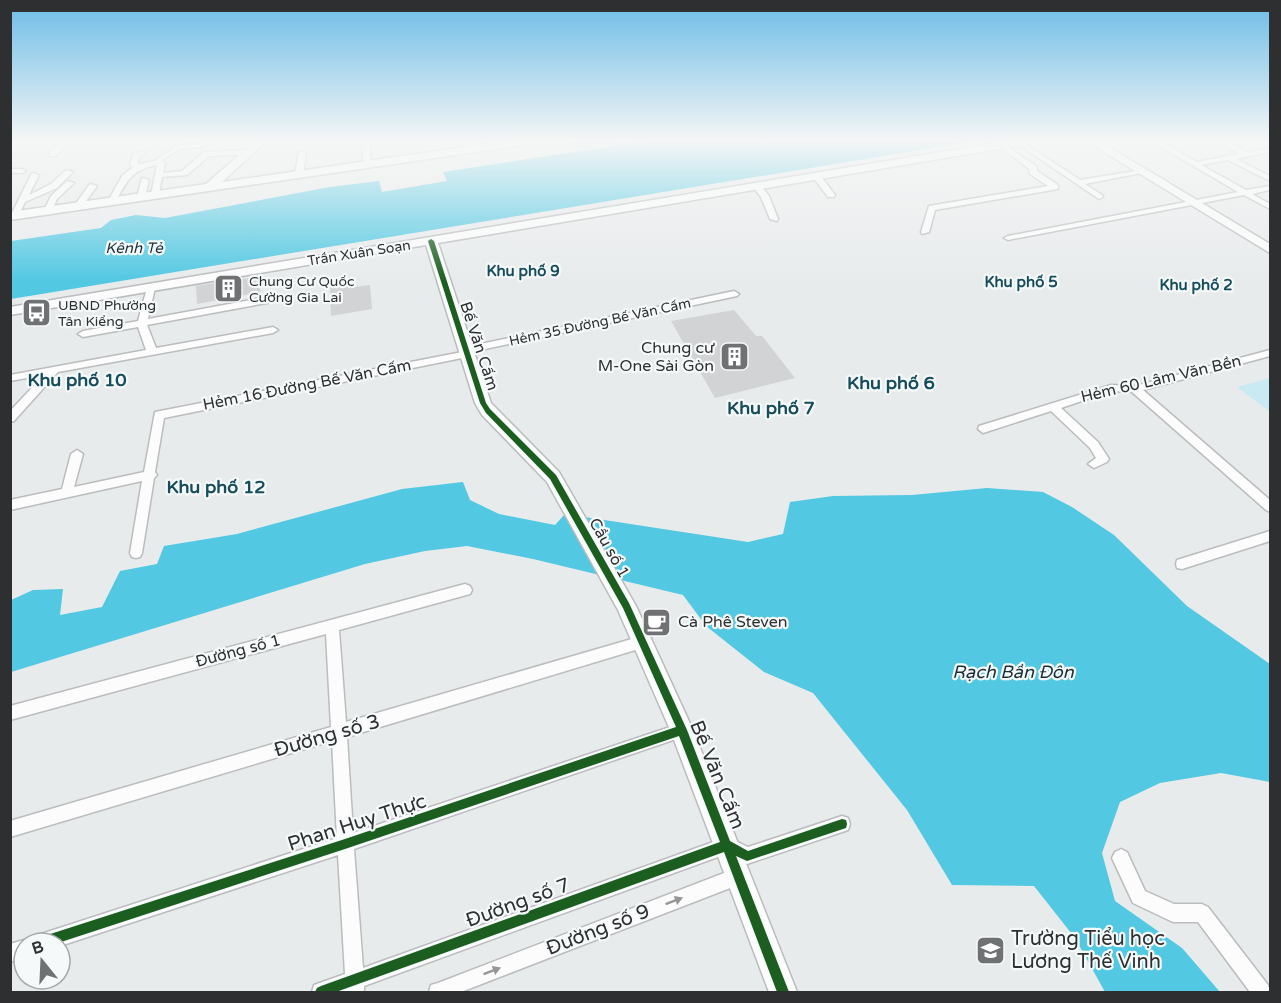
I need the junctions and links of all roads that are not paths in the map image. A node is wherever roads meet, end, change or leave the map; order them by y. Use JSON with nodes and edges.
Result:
{"nodes":[{"id":1,"x":26,"y":188,"type":"edge"},
{"id":2,"x":50,"y":188,"type":"edge"},
{"id":3,"x":62,"y":188,"type":"edge"},
{"id":4,"x":92,"y":188,"type":"edge"},
{"id":5,"x":118,"y":188,"type":"edge"},
{"id":6,"x":143,"y":188,"type":"edge"},
{"id":7,"x":157,"y":188,"type":"edge"},
{"id":8,"x":204,"y":188,"type":"edge"},
{"id":9,"x":752,"y":188,"type":"edge"},
{"id":10,"x":758,"y":188,"type":"edge"},
{"id":11,"x":825,"y":188,"type":"edge"},
{"id":12,"x":1050,"y":188,"type":"edge"},
{"id":13,"x":1085,"y":188,"type":"edge"},
{"id":14,"x":1169,"y":188,"type":"edge"},
{"id":15,"x":1237,"y":188,"type":"edge"},
{"id":16,"x":1270,"y":188,"type":"edge"},
{"id":17,"x":1246,"y":193,"type":"junction"},
{"id":18,"x":155,"y":195,"type":"junction"},
{"id":19,"x":831,"y":195,"type":"dead end"},
{"id":20,"x":141,"y":197,"type":"junction"},
{"id":21,"x":1099,"y":197,"type":"dead end"},
{"id":22,"x":112,"y":201,"type":"junction"},
{"id":23,"x":16,"y":202,"type":"edge"},
{"id":24,"x":1194,"y":203,"type":"junction"},
{"id":25,"x":78,"y":206,"type":"junction"},
{"id":26,"x":1270,"y":207,"type":"edge"},
{"id":27,"x":48,"y":210,"type":"junction"},
{"id":28,"x":13,"y":215,"type":"edge"},
{"id":29,"x":774,"y":219,"type":"dead end"},
{"id":30,"x":925,"y":232,"type":"dead end"},
{"id":31,"x":1008,"y":238,"type":"dead end"},
{"id":32,"x":431,"y":241,"type":"junction"},
{"id":33,"x":1270,"y":249,"type":"edge"},
{"id":34,"x":151,"y":288,"type":"junction"},
{"id":35,"x":734,"y":294,"type":"dead end"},
{"id":36,"x":272,"y":299,"type":"dead end"},
{"id":37,"x":10,"y":311,"type":"edge"},
{"id":38,"x":142,"y":324,"type":"junction"},
{"id":39,"x":273,"y":330,"type":"dead end"},
{"id":40,"x":83,"y":334,"type":"dead end"},
{"id":41,"x":152,"y":352,"type":"junction"},
{"id":42,"x":467,"y":352,"type":"junction"},
{"id":43,"x":1270,"y":353,"type":"edge"},
{"id":44,"x":54,"y":371,"type":"junction"},
{"id":45,"x":10,"y":378,"type":"edge"},
{"id":46,"x":1135,"y":388,"type":"junction"},
{"id":47,"x":1052,"y":406,"type":"junction"},
{"id":48,"x":10,"y":418,"type":"edge"},
{"id":49,"x":983,"y":429,"type":"dead end"},
{"id":50,"x":77,"y":454,"type":"dead end"},
{"id":51,"x":1094,"y":464,"type":"dead end"},
{"id":52,"x":151,"y":475,"type":"junction"},
{"id":53,"x":67,"y":492,"type":"junction"},
{"id":54,"x":569,"y":502,"type":"joint"},
{"id":55,"x":10,"y":505,"type":"edge"},
{"id":56,"x":1270,"y":507,"type":"edge"},
{"id":57,"x":1265,"y":538,"type":"edge"},
{"id":58,"x":1270,"y":549,"type":"edge"},
{"id":59,"x":136,"y":553,"type":"dead end"},
{"id":60,"x":1182,"y":564,"type":"dead end"},
{"id":61,"x":465,"y":590,"type":"dead end"},
{"id":62,"x":626,"y":606,"type":"joint"},
{"id":63,"x":332,"y":626,"type":"junction"},
{"id":64,"x":642,"y":642,"type":"junction"},
{"id":65,"x":10,"y":713,"type":"edge"},
{"id":66,"x":682,"y":730,"type":"junction"},
{"id":67,"x":338,"y":733,"type":"junction"},
{"id":68,"x":842,"y":824,"type":"dead end"},
{"id":69,"x":10,"y":829,"type":"edge"},
{"id":70,"x":345,"y":844,"type":"junction"},
{"id":71,"x":1121,"y":858,"type":"dead end"},
{"id":72,"x":737,"y":859,"type":"junction"},
{"id":73,"x":72,"y":933,"type":"edge"},
{"id":74,"x":355,"y":986,"type":"edge"},
{"id":75,"x":321,"y":993,"type":"edge"},
{"id":76,"x":438,"y":993,"type":"edge"},
{"id":77,"x":783,"y":993,"type":"edge"},
{"id":78,"x":1260,"y":993,"type":"edge"}],
"edges":[{"from":1,"to":23,"type":"street"},
{"from":2,"to":23,"type":"street"},
{"from":3,"to":27,"type":"street"},
{"from":4,"to":25,"type":"street"},
{"from":5,"to":22,"type":"street"},
{"from":6,"to":20,"type":"street"},
{"from":7,"to":18,"type":"street"},
{"from":8,"to":18,"type":"main road"},
{"from":9,"to":32,"type":"main road","name":"Trần Xuân Soạn"},
{"from":10,"to":29,"type":"street"},
{"from":11,"to":19,"type":"street"},
{"from":12,"to":30,"type":"street"},
{"from":13,"to":21,"type":"street"},
{"from":14,"to":24,"type":"main road"},
{"from":15,"to":17,"type":"street"},
{"from":16,"to":17,"type":"street"},
{"from":17,"to":24,"type":"street"},
{"from":17,"to":26,"type":"street"},
{"from":18,"to":20,"type":"main road"},
{"from":20,"to":22,"type":"main road"},
{"from":22,"to":25,"type":"main road"},
{"from":23,"to":28,"type":"street"},
{"from":24,"to":31,"type":"street"},
{"from":24,"to":33,"type":"main road"},
{"from":25,"to":27,"type":"main road"},
{"from":27,"to":28,"type":"main road"},
{"from":32,"to":34,"type":"main road","name":"Trần Xuân Soạn"},
{"from":32,"to":42,"type":"main road","name":"Bế Văn Cấm"},
{"from":34,"to":37,"type":"main road","name":"Trần Xuân Soạn"},
{"from":34,"to":38,"type":"street"},
{"from":35,"to":42,"type":"street","name":"Hẻm 35 Đường Bế Văn Cấm"},
{"from":36,"to":38,"type":"street"},
{"from":38,"to":40,"type":"street"},
{"from":38,"to":41,"type":"street"},
{"from":39,"to":41,"type":"street"},
{"from":41,"to":44,"type":"street"},
{"from":42,"to":52,"type":"street","name":"Hẻm 16 Đường Bế Văn Cấm"},
{"from":42,"to":54,"type":"main road","name":"Bế Văn Cấm"},
{"from":43,"to":46,"type":"street","name":"Hẻm 60 Lâm Văn Bền"},
{"from":44,"to":45,"type":"street"},
{"from":44,"to":48,"type":"street"},
{"from":46,"to":47,"type":"street","name":"Hẻm 60 Lâm Văn Bền"},
{"from":46,"to":56,"type":"street"},
{"from":47,"to":49,"type":"street","name":"Hẻm 60 Lâm Văn Bền"},
{"from":47,"to":51,"type":"street"},
{"from":50,"to":53,"type":"street"},
{"from":52,"to":53,"type":"street"},
{"from":52,"to":59,"type":"street"},
{"from":53,"to":55,"type":"street"},
{"from":54,"to":62,"type":"main road","name":"Cầu số 1"},
{"from":57,"to":58,"type":"street"},
{"from":57,"to":60,"type":"street"},
{"from":61,"to":63,"type":"street","name":"Đường số 1"},
{"from":62,"to":64,"type":"main road","name":"Bế Văn Cấm"},
{"from":63,"to":65,"type":"street","name":"Đường số 1"},
{"from":63,"to":67,"type":"street"},
{"from":64,"to":66,"type":"main road","name":"Bế Văn Cấm"},
{"from":64,"to":67,"type":"street","name":"Đường số 3"},
{"from":66,"to":70,"type":"street","name":"Phan Huy Thực"},
{"from":66,"to":72,"type":"main road","name":"Bế Văn Cấm"},
{"from":67,"to":69,"type":"street","name":"Đường số 3"},
{"from":67,"to":70,"type":"street"},
{"from":68,"to":72,"type":"street","name":"Đường số 9"},
{"from":70,"to":73,"type":"street","name":"Phan Huy Thực"},
{"from":70,"to":74,"type":"street"},
{"from":71,"to":78,"type":"street"},
{"from":72,"to":74,"type":"street","name":"Đường số 7"},
{"from":76,"to":72,"type":"street","name":"Đường số 9","one_way":true},
{"from":72,"to":77,"type":"main road","name":"Bế Văn Cấm"},
{"from":74,"to":75,"type":"street","name":"Đường số 7"}]}
